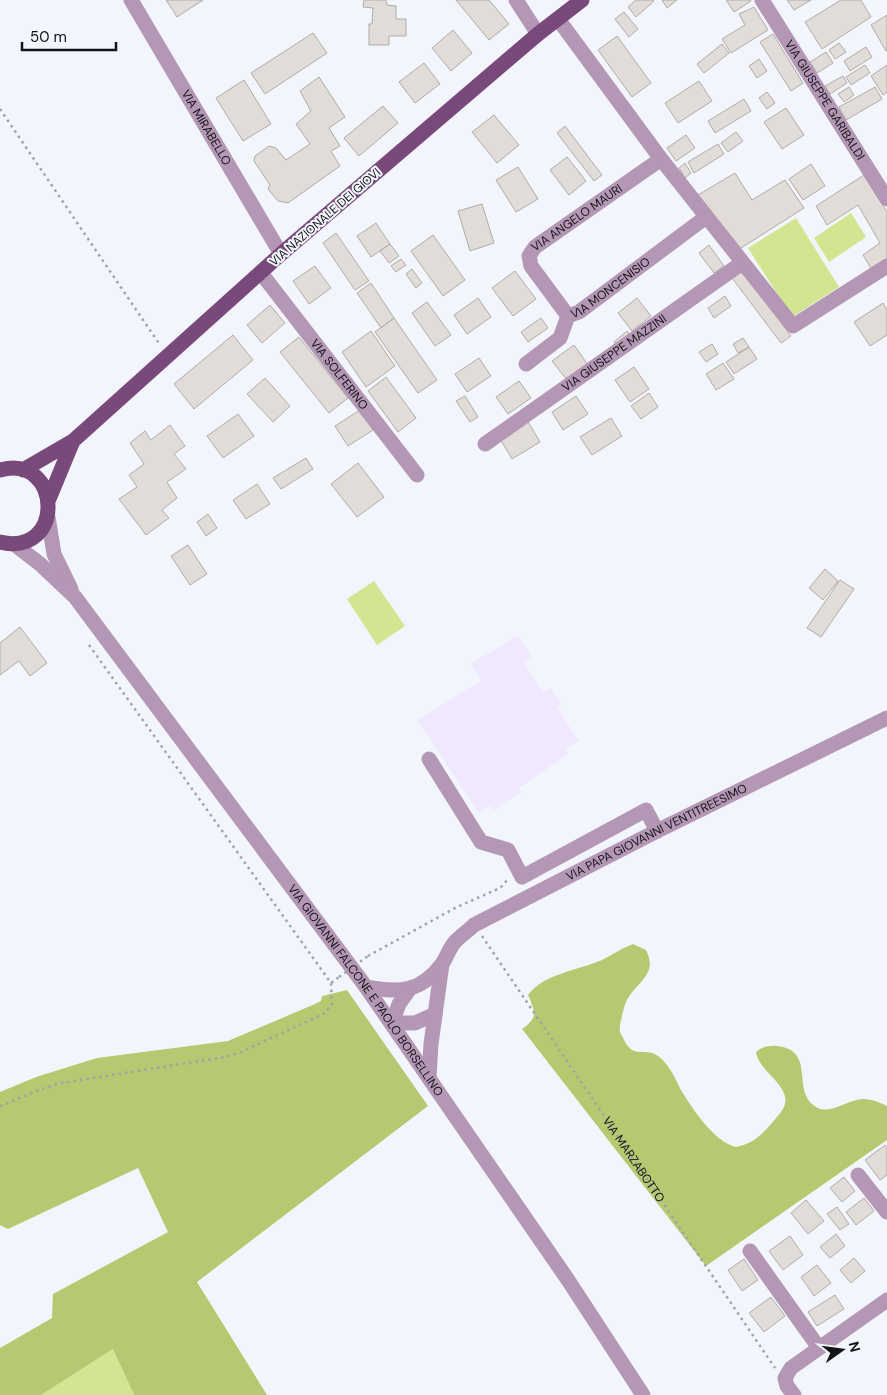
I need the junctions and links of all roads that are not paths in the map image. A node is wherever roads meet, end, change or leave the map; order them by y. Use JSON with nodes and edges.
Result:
{"nodes":[{"id":1,"x":131,"y":0,"type":"edge"},
{"id":2,"x":516,"y":0,"type":"edge"},
{"id":3,"x":582,"y":0,"type":"edge"},
{"id":4,"x":762,"y":0,"type":"edge"},
{"id":5,"x":558,"y":20,"type":"junction"},
{"id":6,"x":538,"y":34,"type":"junction"},
{"id":7,"x":661,"y":159,"type":"junction"},
{"id":8,"x":887,"y":199,"type":"edge"},
{"id":9,"x":706,"y":217,"type":"junction"},
{"id":10,"x":282,"y":254,"type":"junction"},
{"id":11,"x":742,"y":263,"type":"junction"},
{"id":12,"x":887,"y":266,"type":"edge"},
{"id":13,"x":261,"y":273,"type":"junction"},
{"id":14,"x":568,"y":316,"type":"junction"},
{"id":15,"x":526,"y":364,"type":"dead end"},
{"id":16,"x":73,"y":441,"type":"junction"},
{"id":17,"x":485,"y":444,"type":"dead end"},
{"id":18,"x":0,"y":470,"type":"edge"},
{"id":19,"x":23,"y":470,"type":"junction"},
{"id":20,"x":417,"y":475,"type":"dead end"},
{"id":21,"x":49,"y":499,"type":"junction"},
{"id":22,"x":48,"y":517,"type":"junction"},
{"id":23,"x":4,"y":543,"type":"edge"},
{"id":24,"x":75,"y":597,"type":"junction"},
{"id":25,"x":887,"y":718,"type":"edge"},
{"id":26,"x":429,"y":759,"type":"dead end"},
{"id":27,"x":657,"y":831,"type":"junction"},
{"id":28,"x":442,"y":964,"type":"junction"},
{"id":29,"x":366,"y":987,"type":"junction"},
{"id":30,"x":409,"y":990,"type":"junction"},
{"id":31,"x":435,"y":1014,"type":"junction"},
{"id":32,"x":392,"y":1022,"type":"junction"},
{"id":33,"x":429,"y":1077,"type":"junction"},
{"id":34,"x":858,"y":1175,"type":"dead end"},
{"id":35,"x":887,"y":1212,"type":"edge"},
{"id":36,"x":750,"y":1250,"type":"dead end"},
{"id":37,"x":887,"y":1300,"type":"edge"},
{"id":38,"x":819,"y":1348,"type":"junction"},
{"id":39,"x":790,"y":1390,"type":"edge"},
{"id":40,"x":643,"y":1395,"type":"edge"}],
"edges":[{"from":1,"to":10,"type":"street","name":"VIA MIRABELLO"},
{"from":2,"to":6,"type":"street"},
{"from":3,"to":5,"type":"main road","name":"VIA NAZIONALE DEI GIOVI"},
{"from":4,"to":8,"type":"street","name":"VIA GIUSEPPE GARIBALDI"},
{"from":5,"to":6,"type":"main road","name":"VIA NAZIONALE DEI GIOVI"},
{"from":5,"to":7,"type":"street"},
{"from":6,"to":10,"type":"main road","name":"VIA NAZIONALE DEI GIOVI"},
{"from":7,"to":9,"type":"street"},
{"from":7,"to":14,"type":"street","name":"VIA ANGELO MAURI"},
{"from":9,"to":11,"type":"street"},
{"from":9,"to":14,"type":"street","name":"VIA MONCENISIO"},
{"from":10,"to":13,"type":"main road","name":"VIA NAZIONALE DEI GIOVI"},
{"from":11,"to":12,"type":"street"},
{"from":11,"to":17,"type":"street","name":"VIA GIUSEPPE MAZZINI"},
{"from":13,"to":16,"type":"main road","name":"VIA NAZIONALE DEI GIOVI"},
{"from":13,"to":20,"type":"street","name":"VIA SOLFERINO"},
{"from":14,"to":15,"type":"street","name":"VIA MONCENISIO"},
{"from":16,"to":19,"type":"main road","name":"VIA NAZIONALE DEI GIOVI"},
{"from":16,"to":21,"type":"main road","name":"VIA NAZIONALE DEI GIOVI"},
{"from":18,"to":19,"type":"main road"},
{"from":19,"to":21,"type":"main road"},
{"from":21,"to":22,"type":"main road"},
{"from":22,"to":23,"type":"main road"},
{"from":22,"to":24,"type":"street"},
{"from":23,"to":24,"type":"street"},
{"from":24,"to":29,"type":"street","name":"VIA GIOVANNI FALCONE E PAOLO BORSELLINO"},
{"from":25,"to":27,"type":"street","name":"VIA PAPA GIOVANNI VENTITREESIMO"},
{"from":26,"to":27,"type":"street"},
{"from":27,"to":28,"type":"street","name":"VIA PAPA GIOVANNI VENTITREESIMO"},
{"from":28,"to":30,"type":"street","name":"VIA PAPA GIOVANNI VENTITREESIMO"},
{"from":28,"to":31,"type":"street","name":"VIA PAPA GIOVANNI VENTITREESIMO"},
{"from":29,"to":30,"type":"street"},
{"from":29,"to":32,"type":"street","name":"VIA GIOVANNI FALCONE E PAOLO BORSELLINO"},
{"from":30,"to":32,"type":"street","name":"VIA PAPA GIOVANNI VENTITREESIMO"},
{"from":31,"to":32,"type":"street"},
{"from":31,"to":33,"type":"street","name":"VIA PAPA GIOVANNI VENTITREESIMO"},
{"from":32,"to":33,"type":"street","name":"VIA GIOVANNI FALCONE E PAOLO BORSELLINO"},
{"from":33,"to":40,"type":"street","name":"VIA GIOVANNI FALCONE E PAOLO BORSELLINO"},
{"from":34,"to":35,"type":"street"},
{"from":36,"to":38,"type":"street"},
{"from":37,"to":38,"type":"street"},
{"from":38,"to":39,"type":"street"}]}
